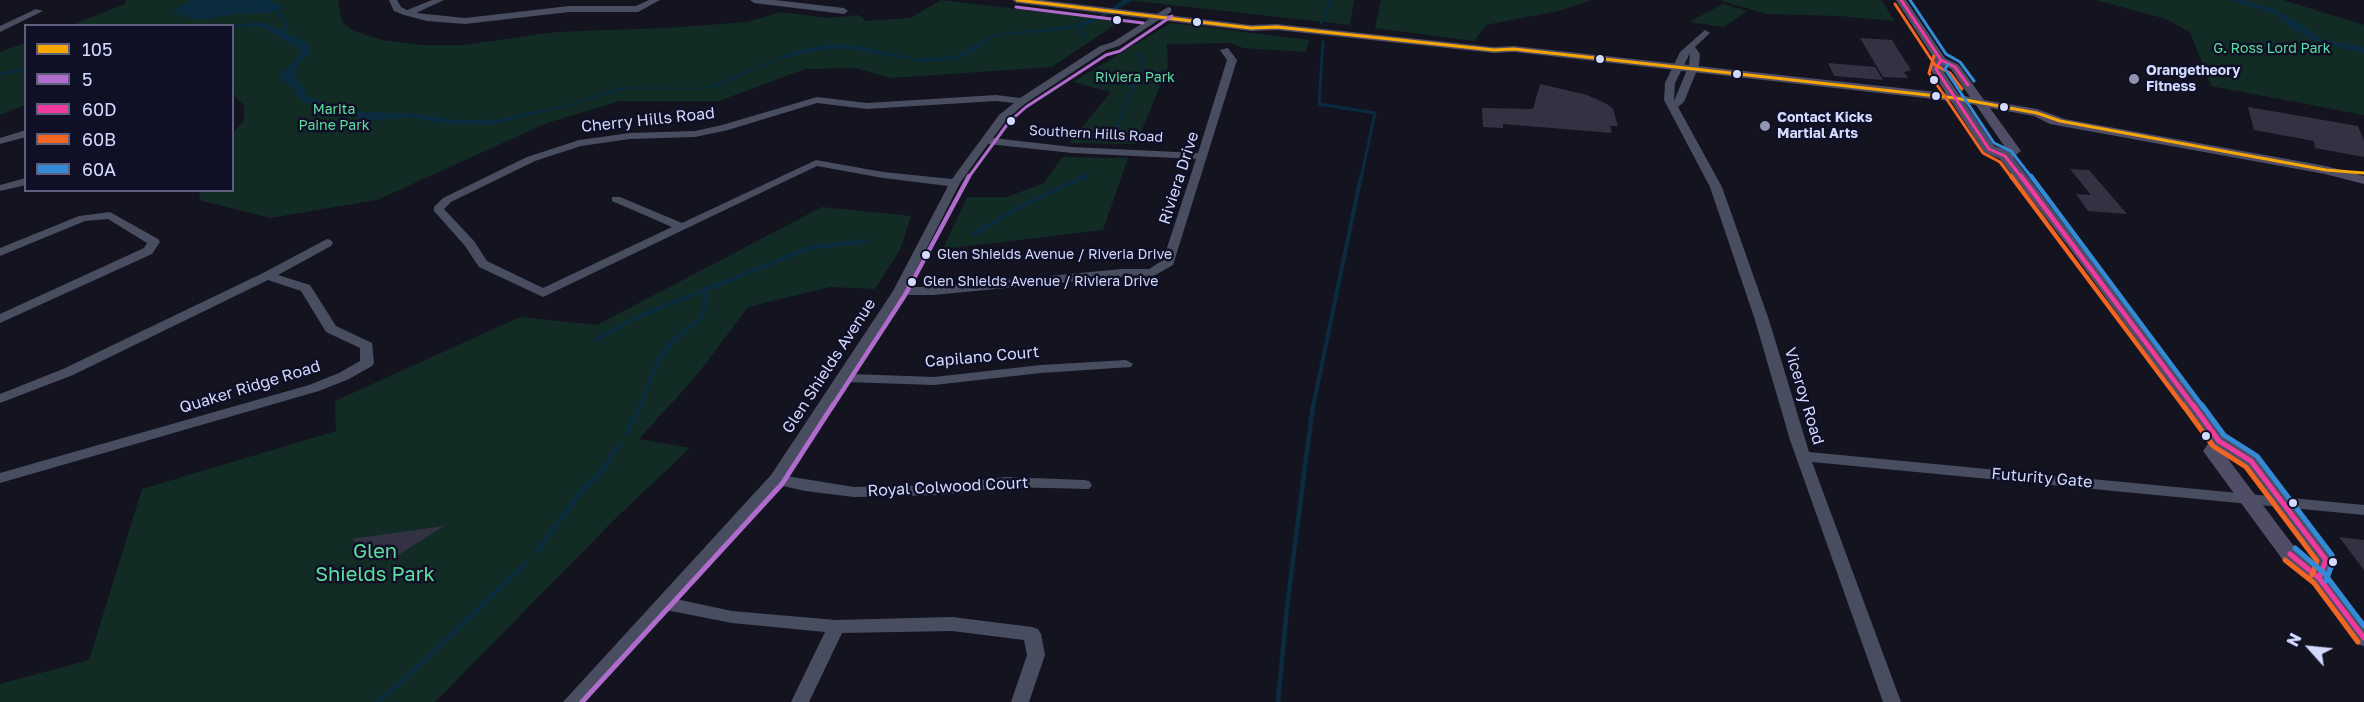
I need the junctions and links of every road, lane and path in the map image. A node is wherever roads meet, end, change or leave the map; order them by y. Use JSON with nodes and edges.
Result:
{"nodes":[{"id":1,"x":393,"y":0,"type":"edge"},
{"id":2,"x":426,"y":0,"type":"edge"},
{"id":3,"x":440,"y":0,"type":"edge"},
{"id":4,"x":656,"y":0,"type":"edge"},
{"id":5,"x":754,"y":0,"type":"edge"},
{"id":6,"x":1017,"y":0,"type":"edge"},
{"id":7,"x":1901,"y":0,"type":"edge"},
{"id":8,"x":1079,"y":4,"type":"edge"},
{"id":9,"x":39,"y":11,"type":"dead end"},
{"id":10,"x":844,"y":11,"type":"dead end"},
{"id":11,"x":1137,"y":12,"type":"junction"},
{"id":12,"x":407,"y":13,"type":"junction"},
{"id":13,"x":1156,"y":13,"type":"junction"},
{"id":14,"x":1277,"y":27,"type":"junction"},
{"id":15,"x":0,"y":29,"type":"edge"},
{"id":16,"x":1706,"y":33,"type":"dead end"},
{"id":17,"x":1103,"y":48,"type":"junction"},
{"id":18,"x":1691,"y":48,"type":"junction"},
{"id":19,"x":1226,"y":50,"type":"dead end"},
{"id":20,"x":1941,"y":60,"type":"junction"},
{"id":21,"x":1674,"y":72,"type":"junction"},
{"id":22,"x":1689,"y":74,"type":"junction"},
{"id":23,"x":1022,"y":101,"type":"junction"},
{"id":24,"x":1958,"y":103,"type":"junction"},
{"id":25,"x":1674,"y":105,"type":"junction"},
{"id":26,"x":1982,"y":107,"type":"junction"},
{"id":27,"x":24,"y":134,"type":"edge"},
{"id":28,"x":0,"y":141,"type":"edge"},
{"id":29,"x":987,"y":141,"type":"junction"},
{"id":30,"x":1203,"y":156,"type":"junction"},
{"id":31,"x":2005,"y":156,"type":"junction"},
{"id":32,"x":2326,"y":170,"type":"junction"},
{"id":33,"x":2364,"y":174,"type":"edge"},
{"id":34,"x":2364,"y":180,"type":"edge"},
{"id":35,"x":24,"y":182,"type":"edge"},
{"id":36,"x":955,"y":183,"type":"junction"},
{"id":37,"x":0,"y":188,"type":"edge"},
{"id":38,"x":616,"y":199,"type":"dead end"},
{"id":39,"x":682,"y":227,"type":"junction"},
{"id":40,"x":327,"y":243,"type":"dead end"},
{"id":41,"x":0,"y":252,"type":"edge"},
{"id":42,"x":267,"y":276,"type":"junction"},
{"id":43,"x":899,"y":291,"type":"junction"},
{"id":44,"x":0,"y":319,"type":"edge"},
{"id":45,"x":1126,"y":364,"type":"dead end"},
{"id":46,"x":843,"y":378,"type":"junction"},
{"id":47,"x":0,"y":399,"type":"edge"},
{"id":48,"x":2219,"y":441,"type":"junction"},
{"id":49,"x":1803,"y":456,"type":"junction"},
{"id":50,"x":0,"y":478,"type":"edge"},
{"id":51,"x":776,"y":479,"type":"junction"},
{"id":52,"x":1084,"y":485,"type":"dead end"},
{"id":53,"x":2246,"y":498,"type":"junction"},
{"id":54,"x":2282,"y":502,"type":"junction"},
{"id":55,"x":2364,"y":510,"type":"edge"},
{"id":56,"x":2319,"y":578,"type":"junction"},
{"id":57,"x":662,"y":603,"type":"junction"},
{"id":58,"x":836,"y":627,"type":"junction"},
{"id":59,"x":2364,"y":638,"type":"edge"},
{"id":60,"x":572,"y":702,"type":"edge"},
{"id":61,"x":800,"y":702,"type":"edge"},
{"id":62,"x":1020,"y":702,"type":"edge"},
{"id":63,"x":1892,"y":702,"type":"edge"}],
"edges":[{"from":1,"to":12,"type":"street"},
{"from":2,"to":12,"type":"street"},
{"from":3,"to":12,"type":"street"},
{"from":4,"to":12,"type":"street"},
{"from":5,"to":10,"type":"street"},
{"from":6,"to":8,"type":"main road"},
{"from":7,"to":20,"type":"main road"},
{"from":8,"to":11,"type":"main road"},
{"from":9,"to":15,"type":"street"},
{"from":11,"to":13,"type":"main road"},
{"from":11,"to":17,"type":"street","name":"Glen Shields Avenue"},
{"from":13,"to":14,"type":"main road"},
{"from":13,"to":14,"type":"main road"},
{"from":13,"to":17,"type":"street","name":"Glen Shields Avenue"},
{"from":14,"to":21,"type":"main road"},
{"from":16,"to":18,"type":"street"},
{"from":17,"to":23,"type":"street","name":"Glen Shields Avenue"},
{"from":18,"to":21,"type":"street"},
{"from":18,"to":22,"type":"street"},
{"from":19,"to":30,"type":"street","name":"Riviera Drive"},
{"from":20,"to":24,"type":"main road"},
{"from":20,"to":26,"type":"main road"},
{"from":21,"to":22,"type":"main road"},
{"from":21,"to":25,"type":"street","name":"Viceroy Road"},
{"from":22,"to":24,"type":"main road"},
{"from":22,"to":25,"type":"street"},
{"from":23,"to":29,"type":"street","name":"Glen Shields Avenue"},
{"from":23,"to":39,"type":"street","name":"Cherry Hills Road"},
{"from":24,"to":26,"type":"main road"},
{"from":24,"to":31,"type":"main road"},
{"from":25,"to":49,"type":"street","name":"Viceroy Road"},
{"from":26,"to":31,"type":"main road"},
{"from":26,"to":32,"type":"main road"},
{"from":27,"to":28,"type":"street"},
{"from":29,"to":30,"type":"street","name":"Southern Hills Road"},
{"from":29,"to":36,"type":"street","name":"Glen Shields Avenue"},
{"from":30,"to":43,"type":"street","name":"Riviera Drive"},
{"from":31,"to":48,"type":"main road"},
{"from":32,"to":33,"type":"main road"},
{"from":32,"to":34,"type":"main road"},
{"from":35,"to":37,"type":"street"},
{"from":36,"to":39,"type":"street","name":"Cherry Hills Road"},
{"from":36,"to":43,"type":"street","name":"Glen Shields Avenue"},
{"from":38,"to":39,"type":"street"},
{"from":40,"to":42,"type":"street"},
{"from":41,"to":44,"type":"street"},
{"from":42,"to":47,"type":"street"},
{"from":42,"to":50,"type":"street","name":"Quaker Ridge Road"},
{"from":43,"to":46,"type":"street","name":"Glen Shields Avenue"},
{"from":45,"to":46,"type":"street","name":"Capilano Court"},
{"from":46,"to":51,"type":"street","name":"Glen Shields Avenue"},
{"from":48,"to":53,"type":"main road"},
{"from":48,"to":54,"type":"main road"},
{"from":49,"to":53,"type":"street","name":"Futurity Gate"},
{"from":49,"to":63,"type":"street","name":"Viceroy Road"},
{"from":51,"to":52,"type":"street","name":"Royal Colwood Court"},
{"from":51,"to":57,"type":"street","name":"Glen Shields Avenue"},
{"from":53,"to":54,"type":"street","name":"Futurity Gate"},
{"from":53,"to":56,"type":"main road"},
{"from":54,"to":55,"type":"street","name":"Futurity Gate"},
{"from":54,"to":56,"type":"main road"},
{"from":56,"to":59,"type":"main road"},
{"from":57,"to":58,"type":"street"},
{"from":57,"to":60,"type":"street","name":"Glen Shields Avenue"},
{"from":58,"to":61,"type":"street"},
{"from":58,"to":62,"type":"street"}]}
